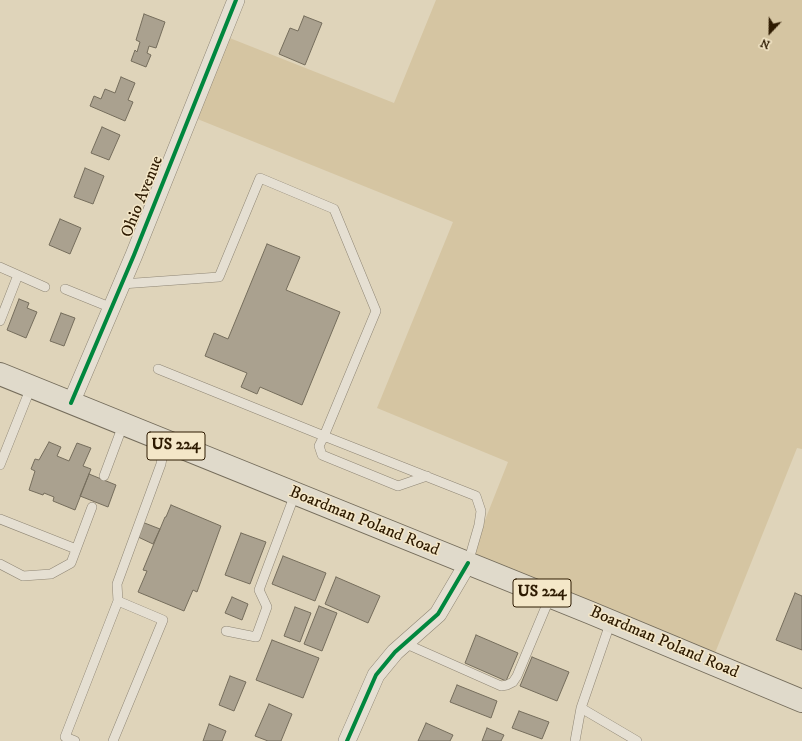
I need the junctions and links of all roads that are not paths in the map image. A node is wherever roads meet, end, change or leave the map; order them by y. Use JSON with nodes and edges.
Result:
{"nodes":[{"id":1,"x":236,"y":0,"type":"edge"},
{"id":2,"x":0,"y":267,"type":"edge"},
{"id":3,"x":18,"y":275,"type":"junction"},
{"id":4,"x":122,"y":284,"type":"junction"},
{"id":5,"x":45,"y":287,"type":"dead end"},
{"id":6,"x":65,"y":289,"type":"dead end"},
{"id":7,"x":112,"y":308,"type":"junction"},
{"id":8,"x":0,"y":322,"type":"edge"},
{"id":9,"x":158,"y":369,"type":"dead end"},
{"id":10,"x":0,"y":374,"type":"edge"},
{"id":11,"x":31,"y":387,"type":"junction"},
{"id":12,"x":71,"y":404,"type":"junction"},
{"id":13,"x":123,"y":425,"type":"junction"},
{"id":14,"x":324,"y":436,"type":"junction"},
{"id":15,"x":165,"y":442,"type":"junction"},
{"id":16,"x":0,"y":465,"type":"edge"},
{"id":17,"x":104,"y":476,"type":"dead end"},
{"id":18,"x":427,"y":476,"type":"junction"},
{"id":19,"x":288,"y":491,"type":"junction"},
{"id":20,"x":92,"y":507,"type":"dead end"},
{"id":21,"x":0,"y":519,"type":"edge"},
{"id":22,"x":76,"y":549,"type":"junction"},
{"id":23,"x":0,"y":564,"type":"edge"},
{"id":24,"x":468,"y":564,"type":"junction"},
{"id":25,"x":550,"y":597,"type":"junction"},
{"id":26,"x":118,"y":601,"type":"junction"},
{"id":27,"x":611,"y":621,"type":"junction"},
{"id":28,"x":226,"y":631,"type":"dead end"},
{"id":29,"x":404,"y":643,"type":"junction"},
{"id":30,"x":802,"y":701,"type":"edge"},
{"id":31,"x":581,"y":708,"type":"junction"},
{"id":32,"x":75,"y":741,"type":"edge"},
{"id":33,"x":113,"y":741,"type":"edge"},
{"id":34,"x":347,"y":741,"type":"edge"},
{"id":35,"x":575,"y":741,"type":"edge"},
{"id":36,"x":637,"y":741,"type":"edge"}],
"edges":[{"from":1,"to":4,"type":"street","name":"Ohio Avenue"},
{"from":2,"to":3,"type":"lane"},
{"from":3,"to":5,"type":"lane"},
{"from":3,"to":8,"type":"lane"},
{"from":4,"to":7,"type":"street","name":"Ohio Avenue"},
{"from":4,"to":14,"type":"lane"},
{"from":6,"to":7,"type":"lane"},
{"from":7,"to":12,"type":"street","name":"Ohio Avenue"},
{"from":9,"to":14,"type":"lane"},
{"from":10,"to":11,"type":"main road","number":"US 224"},
{"from":11,"to":12,"type":"main road","number":"US 224"},
{"from":11,"to":16,"type":"lane"},
{"from":12,"to":13,"type":"main road","number":"US 224"},
{"from":13,"to":15,"type":"main road","number":"US 224"},
{"from":13,"to":17,"type":"lane"},
{"from":14,"to":18,"type":"lane"},
{"from":14,"to":18,"type":"lane"},
{"from":15,"to":19,"type":"main road","number":"US 224"},
{"from":15,"to":26,"type":"lane"},
{"from":18,"to":24,"type":"lane"},
{"from":19,"to":24,"type":"main road","name":"Boardman Poland Road","number":"US 224"},
{"from":19,"to":28,"type":"lane"},
{"from":20,"to":22,"type":"lane"},
{"from":21,"to":22,"type":"lane"},
{"from":22,"to":23,"type":"lane"},
{"from":24,"to":25,"type":"main road","name":"Boardman Poland Road","number":"US 224"},
{"from":24,"to":29,"type":"street"},
{"from":25,"to":27,"type":"main road","name":"Boardman Poland Road","number":"US 224"},
{"from":25,"to":29,"type":"lane"},
{"from":26,"to":32,"type":"lane"},
{"from":26,"to":33,"type":"lane"},
{"from":27,"to":30,"type":"main road","name":"Boardman Poland Road","number":"US 224"},
{"from":27,"to":31,"type":"lane"},
{"from":29,"to":34,"type":"street"},
{"from":31,"to":35,"type":"lane"},
{"from":31,"to":36,"type":"lane"}]}
